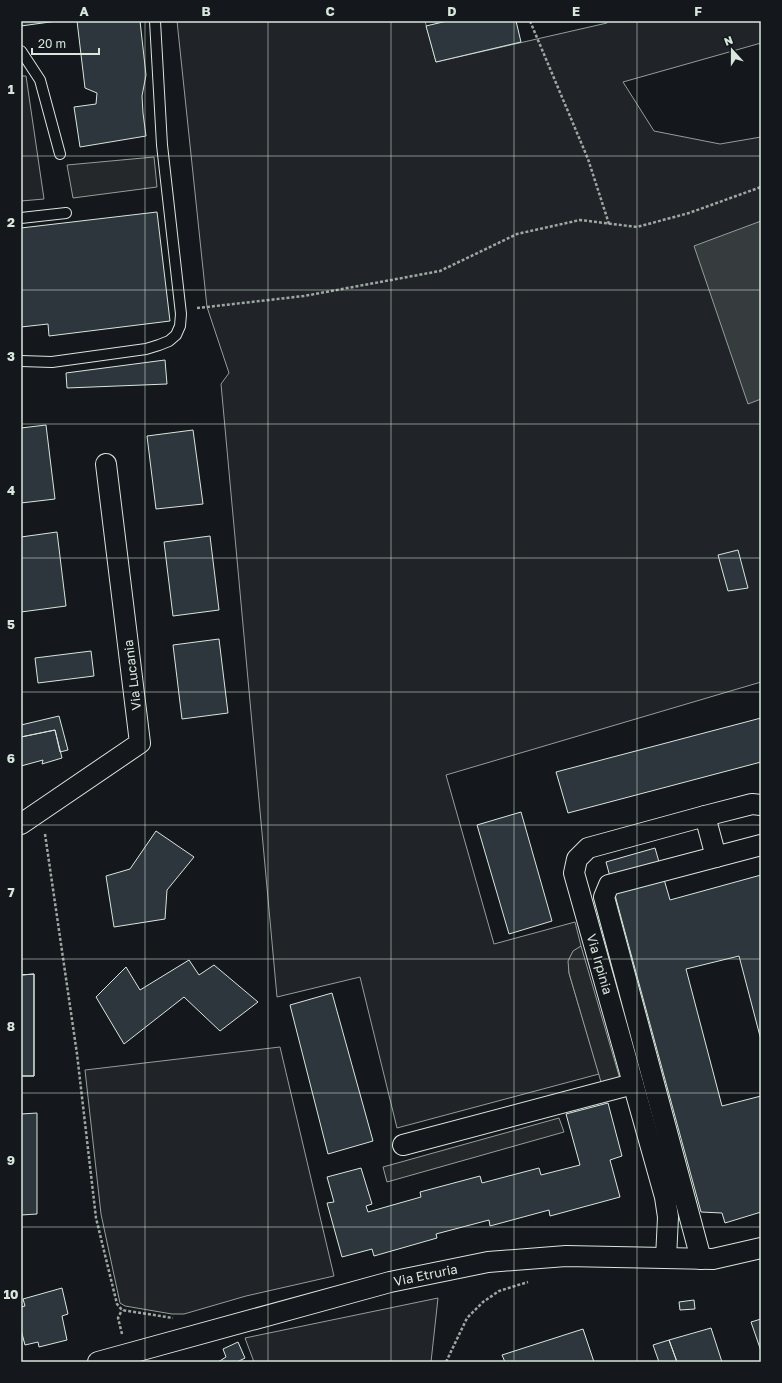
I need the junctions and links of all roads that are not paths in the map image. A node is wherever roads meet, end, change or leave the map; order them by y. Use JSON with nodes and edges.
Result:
{"nodes":[{"id":1,"x":155,"y":21,"type":"edge"},
{"id":2,"x":21,"y":51,"type":"edge"},
{"id":3,"x":60,"y":154,"type":"dead end"},
{"id":4,"x":66,"y":213,"type":"dead end"},
{"id":5,"x":21,"y":218,"type":"edge"},
{"id":6,"x":21,"y":361,"type":"edge"},
{"id":7,"x":106,"y":464,"type":"dead end"},
{"id":8,"x":761,"y":805,"type":"edge"},
{"id":9,"x":705,"y":816,"type":"junction"},
{"id":10,"x":21,"y":824,"type":"edge"},
{"id":11,"x":761,"y":845,"type":"edge"},
{"id":12,"x":716,"y":857,"type":"junction"},
{"id":13,"x":641,"y":1032,"type":"junction"},
{"id":14,"x":621,"y":1038,"type":"junction"},
{"id":15,"x":633,"y":1084,"type":"junction"},
{"id":16,"x":404,"y":1145,"type":"dead end"},
{"id":17,"x":761,"y":1248,"type":"edge"},
{"id":18,"x":666,"y":1258,"type":"junction"},
{"id":19,"x":701,"y":1259,"type":"junction"},
{"id":20,"x":98,"y":1362,"type":"edge"}],
"edges":[{"from":1,"to":6,"type":"lane"},
{"from":2,"to":3,"type":"lane"},
{"from":4,"to":5,"type":"lane"},
{"from":7,"to":10,"type":"street","name":"Via Lucania"},
{"from":8,"to":9,"type":"street","name":"Via Irpinia"},
{"from":9,"to":12,"type":"street"},
{"from":9,"to":14,"type":"street","name":"Via Irpinia"},
{"from":11,"to":12,"type":"street"},
{"from":12,"to":13,"type":"street"},
{"from":13,"to":14,"type":"street"},
{"from":13,"to":19,"type":"street"},
{"from":14,"to":15,"type":"street","name":"Via Irpinia"},
{"from":15,"to":16,"type":"street"},
{"from":15,"to":18,"type":"street","name":"Via Irpinia"},
{"from":17,"to":19,"type":"street","name":"Via Etruria"},
{"from":18,"to":19,"type":"street","name":"Via Etruria"},
{"from":18,"to":20,"type":"street","name":"Via Etruria"}]}
